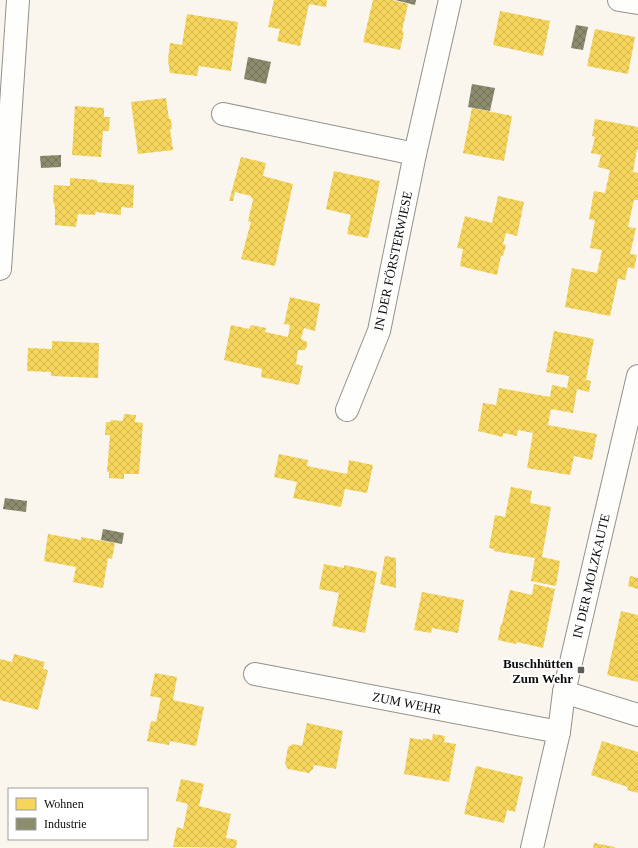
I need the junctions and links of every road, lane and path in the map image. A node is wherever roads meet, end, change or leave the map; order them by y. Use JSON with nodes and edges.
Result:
{"nodes":[{"id":1,"x":18,"y":0,"type":"edge"},
{"id":2,"x":450,"y":0,"type":"edge"},
{"id":3,"x":619,"y":0,"type":"edge"},
{"id":4,"x":638,"y":3,"type":"edge"},
{"id":5,"x":223,"y":114,"type":"dead end"},
{"id":6,"x":415,"y":154,"type":"junction"},
{"id":7,"x":0,"y":269,"type":"edge"},
{"id":8,"x":638,"y":376,"type":"edge"},
{"id":9,"x":347,"y":410,"type":"dead end"},
{"id":10,"x":255,"y":674,"type":"dead end"},
{"id":11,"x":564,"y":692,"type":"junction"},
{"id":12,"x":638,"y":715,"type":"edge"},
{"id":13,"x":559,"y":732,"type":"junction"},
{"id":14,"x":532,"y":848,"type":"edge"}],
"edges":[{"from":1,"to":7,"type":"street"},
{"from":2,"to":6,"type":"street","name":"IN DER FÖRSTERWIESE"},
{"from":3,"to":4,"type":"street"},
{"from":5,"to":6,"type":"street"},
{"from":6,"to":9,"type":"street","name":"IN DER FÖRSTERWIESE"},
{"from":8,"to":11,"type":"street","name":"IN DER MOLZKAUTE"},
{"from":10,"to":13,"type":"street","name":"ZUM WEHR"},
{"from":11,"to":12,"type":"street"},
{"from":11,"to":13,"type":"street","name":"IN DER MOLZKAUTE"},
{"from":13,"to":14,"type":"street","name":"IN DER MOLZKAUTE"}]}
